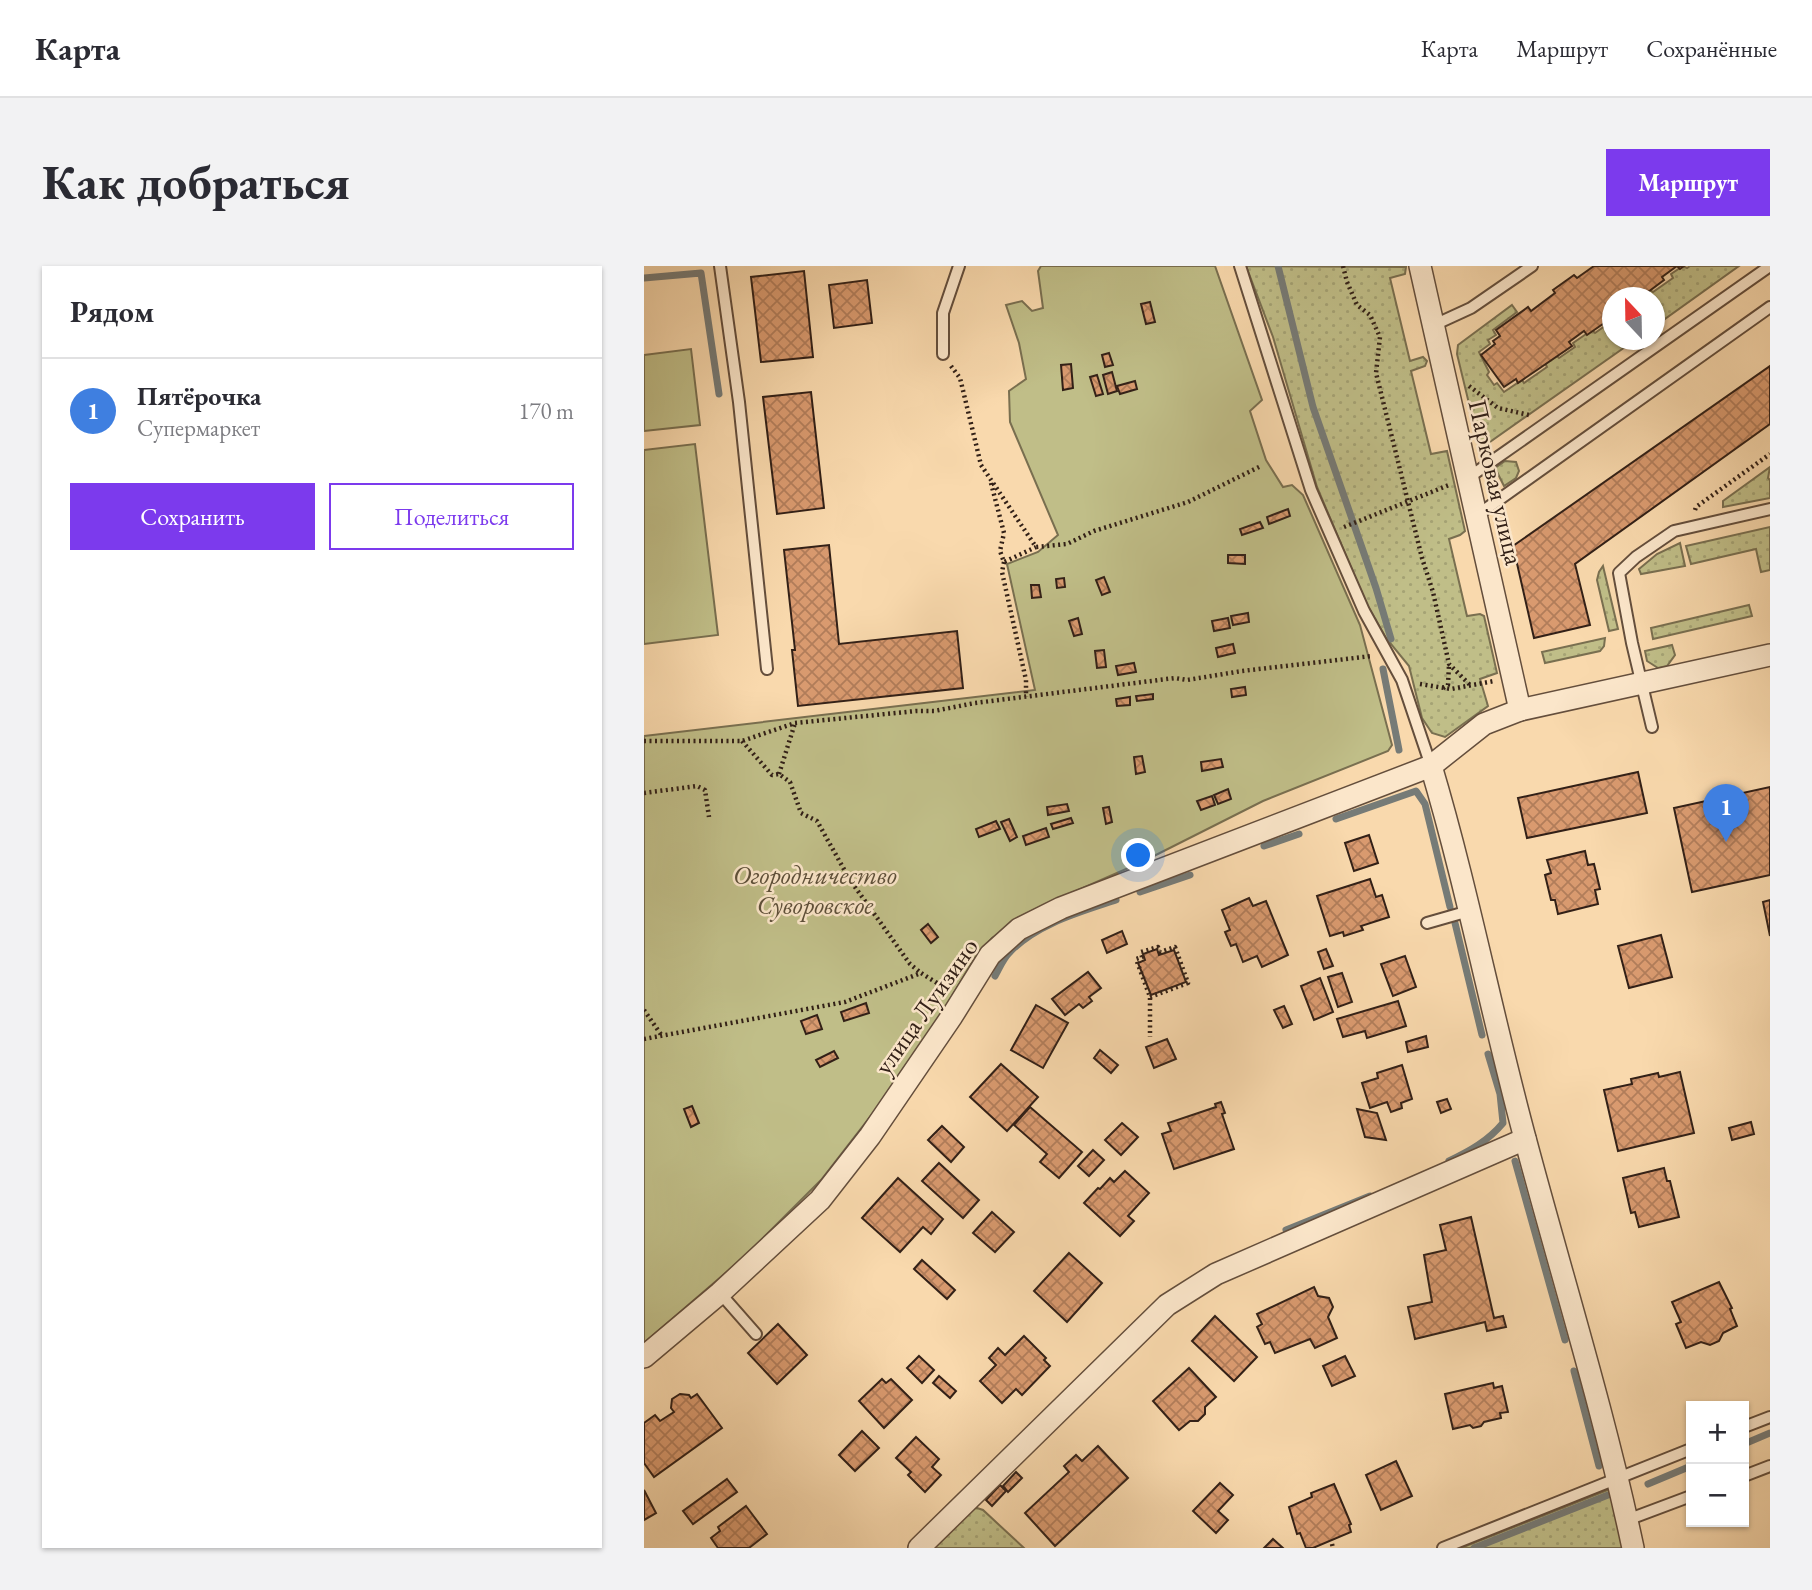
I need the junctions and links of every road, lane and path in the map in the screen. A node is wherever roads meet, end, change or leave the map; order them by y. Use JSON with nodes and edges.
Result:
{"nodes":[{"id":1,"x":720,"y":266,"type":"edge"},
{"id":2,"x":959,"y":266,"type":"edge"},
{"id":3,"x":1240,"y":266,"type":"edge"},
{"id":4,"x":1343,"y":266,"type":"edge"},
{"id":5,"x":1420,"y":266,"type":"edge"},
{"id":6,"x":1532,"y":266,"type":"edge"},
{"id":7,"x":1770,"y":266,"type":"edge"},
{"id":8,"x":1770,"y":307,"type":"edge"},
{"id":9,"x":1434,"y":326,"type":"junction"},
{"id":10,"x":943,"y":354,"type":"joint"},
{"id":11,"x":1460,"y":379,"type":"dead end"},
{"id":12,"x":1532,"y":415,"type":"dead end"},
{"id":13,"x":1770,"y":454,"type":"edge"},
{"id":14,"x":1261,"y":466,"type":"dead end"},
{"id":15,"x":991,"y":480,"type":"junction"},
{"id":16,"x":1461,"y":481,"type":"junction"},
{"id":17,"x":1409,"y":500,"type":"junction"},
{"id":18,"x":1770,"y":509,"type":"edge"},
{"id":19,"x":1695,"y":515,"type":"dead end"},
{"id":20,"x":1476,"y":516,"type":"junction"},
{"id":21,"x":1347,"y":526,"type":"dead end"},
{"id":22,"x":1036,"y":547,"type":"junction"},
{"id":23,"x":1004,"y":562,"type":"junction"},
{"id":24,"x":1770,"y":655,"type":"edge"},
{"id":25,"x":1387,"y":656,"type":"junction"},
{"id":26,"x":1449,"y":664,"type":"junction"},
{"id":27,"x":767,"y":669,"type":"dead end"},
{"id":28,"x":1499,"y":679,"type":"dead end"},
{"id":29,"x":1402,"y":680,"type":"junction"},
{"id":30,"x":1640,"y":683,"type":"junction"},
{"id":31,"x":1471,"y":686,"type":"junction"},
{"id":32,"x":1443,"y":688,"type":"junction"},
{"id":33,"x":1026,"y":697,"type":"junction"},
{"id":34,"x":1520,"y":710,"type":"junction"},
{"id":35,"x":795,"y":723,"type":"junction"},
{"id":36,"x":1652,"y":727,"type":"dead end"},
{"id":37,"x":644,"y":741,"type":"edge"},
{"id":38,"x":742,"y":741,"type":"junction"},
{"id":39,"x":1431,"y":766,"type":"junction"},
{"id":40,"x":779,"y":774,"type":"junction"},
{"id":41,"x":644,"y":793,"type":"edge"},
{"id":42,"x":709,"y":817,"type":"dead end"},
{"id":43,"x":1469,"y":911,"type":"junction"},
{"id":44,"x":1427,"y":923,"type":"dead end"},
{"id":45,"x":921,"y":973,"type":"junction"},
{"id":46,"x":965,"y":993,"type":"junction"},
{"id":47,"x":1150,"y":997,"type":"junction"},
{"id":48,"x":644,"y":1010,"type":"edge"},
{"id":49,"x":663,"y":1035,"type":"junction"},
{"id":50,"x":1150,"y":1037,"type":"dead end"},
{"id":51,"x":644,"y":1039,"type":"edge"},
{"id":52,"x":1525,"y":1139,"type":"junction"},
{"id":53,"x":720,"y":1293,"type":"junction"},
{"id":54,"x":756,"y":1334,"type":"dead end"},
{"id":55,"x":644,"y":1357,"type":"edge"},
{"id":56,"x":1770,"y":1417,"type":"edge"},
{"id":57,"x":1749,"y":1425,"type":"edge"},
{"id":58,"x":1686,"y":1451,"type":"edge"},
{"id":59,"x":1770,"y":1466,"type":"edge"},
{"id":60,"x":1749,"y":1474,"type":"edge"},
{"id":61,"x":1619,"y":1479,"type":"junction"},
{"id":62,"x":1686,"y":1498,"type":"edge"},
{"id":63,"x":1627,"y":1520,"type":"junction"},
{"id":64,"x":919,"y":1548,"type":"edge"},
{"id":65,"x":1443,"y":1548,"type":"edge"},
{"id":66,"x":1633,"y":1548,"type":"edge"}],
"edges":[{"from":1,"to":27,"type":"lane"},
{"from":2,"to":10,"type":"lane"},
{"from":3,"to":25,"type":"lane"},
{"from":4,"to":17,"type":"path"},
{"from":5,"to":9,"type":"street","name":"Парковая улица"},
{"from":6,"to":9,"type":"lane"},
{"from":7,"to":16,"type":"lane"},
{"from":8,"to":20,"type":"lane"},
{"from":9,"to":16,"type":"street","name":"Парковая улица"},
{"from":10,"to":15,"type":"path"},
{"from":11,"to":12,"type":"path"},
{"from":13,"to":19,"type":"path"},
{"from":14,"to":22,"type":"path"},
{"from":15,"to":22,"type":"path"},
{"from":15,"to":23,"type":"path"},
{"from":16,"to":17,"type":"path"},
{"from":16,"to":20,"type":"street","name":"Парковая улица"},
{"from":17,"to":21,"type":"path"},
{"from":17,"to":26,"type":"path"},
{"from":18,"to":30,"type":"lane"},
{"from":20,"to":34,"type":"street","name":"Парковая улица"},
{"from":22,"to":23,"type":"path"},
{"from":23,"to":33,"type":"path"},
{"from":24,"to":30,"type":"street","name":"улица Луизино"},
{"from":25,"to":29,"type":"lane"},
{"from":25,"to":33,"type":"path"},
{"from":26,"to":31,"type":"path"},
{"from":26,"to":32,"type":"path"},
{"from":28,"to":31,"type":"path"},
{"from":29,"to":32,"type":"path"},
{"from":29,"to":39,"type":"lane"},
{"from":30,"to":34,"type":"street","name":"улица Луизино"},
{"from":30,"to":36,"type":"lane"},
{"from":31,"to":32,"type":"path"},
{"from":33,"to":35,"type":"path"},
{"from":34,"to":39,"type":"street","name":"улица Луизино"},
{"from":35,"to":38,"type":"path"},
{"from":35,"to":40,"type":"path"},
{"from":37,"to":38,"type":"path"},
{"from":38,"to":40,"type":"path"},
{"from":39,"to":43,"type":"street"},
{"from":39,"to":46,"type":"street","name":"улица Луизино"},
{"from":40,"to":45,"type":"path"},
{"from":41,"to":42,"type":"path"},
{"from":43,"to":44,"type":"lane"},
{"from":43,"to":52,"type":"street"},
{"from":45,"to":46,"type":"path"},
{"from":45,"to":49,"type":"path"},
{"from":46,"to":53,"type":"street","name":"улица Луизино"},
{"from":47,"to":47,"type":"path"},
{"from":47,"to":50,"type":"path"},
{"from":48,"to":49,"type":"path"},
{"from":49,"to":51,"type":"path"},
{"from":52,"to":61,"type":"street"},
{"from":52,"to":64,"type":"street"},
{"from":53,"to":54,"type":"lane"},
{"from":53,"to":55,"type":"street","name":"улица Луизино"},
{"from":56,"to":57,"type":"lane"},
{"from":58,"to":61,"type":"lane"},
{"from":59,"to":60,"type":"lane"},
{"from":61,"to":63,"type":"street"},
{"from":61,"to":65,"type":"lane"},
{"from":62,"to":63,"type":"lane"},
{"from":63,"to":66,"type":"street"}]}
